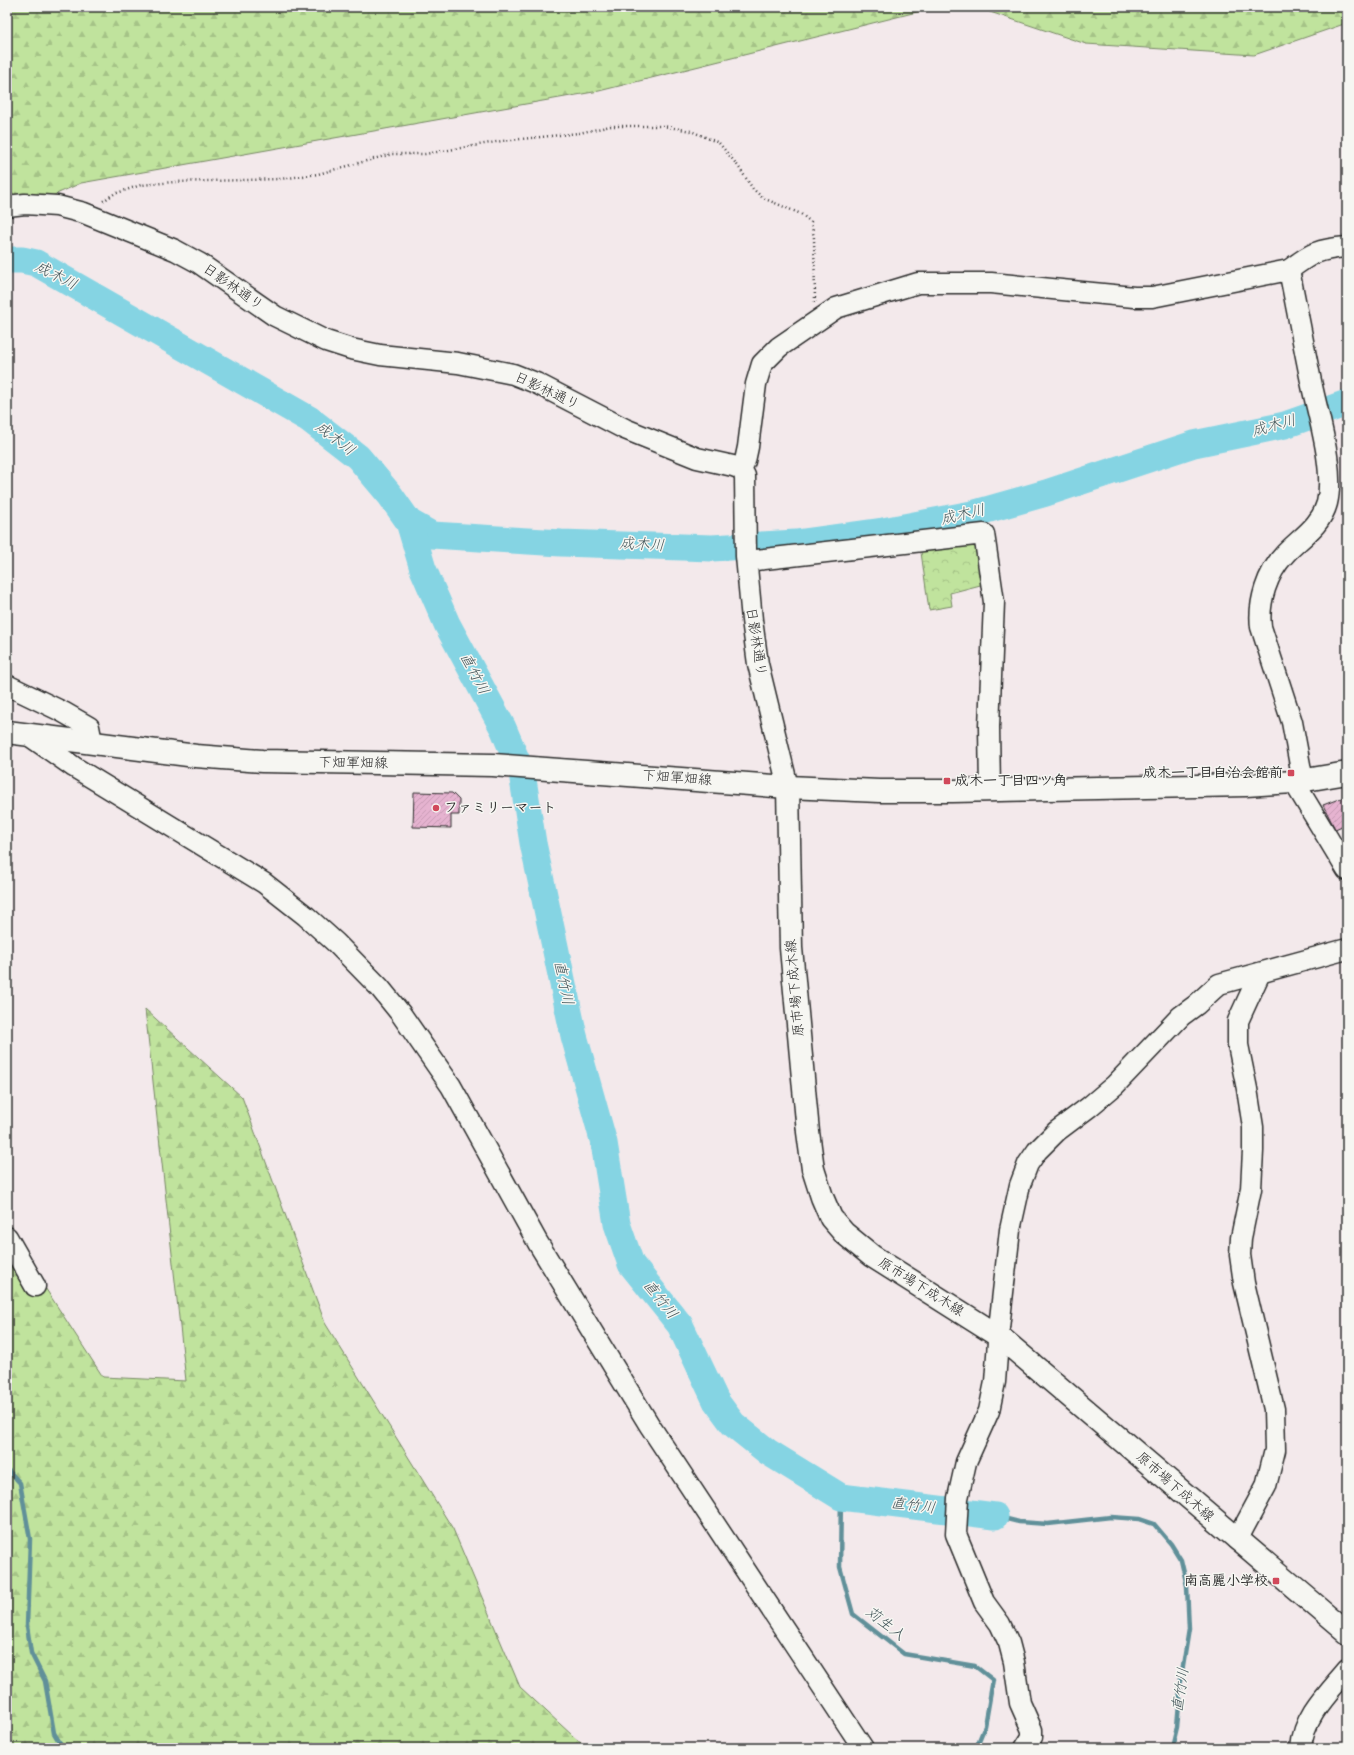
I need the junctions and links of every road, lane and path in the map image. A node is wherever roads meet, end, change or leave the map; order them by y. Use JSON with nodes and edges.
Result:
{"nodes":[{"id":1,"x":7,"y":206,"type":"edge"},
{"id":2,"x":84,"y":213,"type":"junction"},
{"id":3,"x":1347,"y":247,"type":"edge"},
{"id":4,"x":1289,"y":270,"type":"junction"},
{"id":5,"x":816,"y":322,"type":"junction"},
{"id":6,"x":741,"y":469,"type":"junction"},
{"id":7,"x":746,"y":559,"type":"junction"},
{"id":8,"x":7,"y":686,"type":"edge"},
{"id":9,"x":17,"y":733,"type":"edge"},
{"id":10,"x":92,"y":742,"type":"junction"},
{"id":11,"x":1347,"y":772,"type":"edge"},
{"id":12,"x":1299,"y":782,"type":"junction"},
{"id":13,"x":788,"y":787,"type":"junction"},
{"id":14,"x":990,"y":790,"type":"junction"},
{"id":15,"x":1347,"y":870,"type":"edge"},
{"id":16,"x":1347,"y":949,"type":"edge"},
{"id":17,"x":1260,"y":973,"type":"junction"},
{"id":18,"x":7,"y":1237,"type":"edge"},
{"id":19,"x":35,"y":1286,"type":"dead end"},
{"id":20,"x":1000,"y":1338,"type":"junction"},
{"id":21,"x":1237,"y":1540,"type":"junction"},
{"id":22,"x":1347,"y":1632,"type":"edge"},
{"id":23,"x":1347,"y":1670,"type":"edge"},
{"id":24,"x":863,"y":1748,"type":"edge"},
{"id":25,"x":1025,"y":1748,"type":"edge"},
{"id":26,"x":1301,"y":1748,"type":"edge"}],
"edges":[{"from":1,"to":2,"type":"street","name":"日影林通り"},
{"from":2,"to":5,"type":"path"},
{"from":2,"to":6,"type":"street","name":"日影林通り"},
{"from":3,"to":4,"type":"street"},
{"from":4,"to":5,"type":"street"},
{"from":4,"to":12,"type":"street"},
{"from":5,"to":6,"type":"street"},
{"from":6,"to":7,"type":"street","name":"日影林通り"},
{"from":7,"to":13,"type":"street","name":"日影林通り"},
{"from":7,"to":14,"type":"street"},
{"from":8,"to":10,"type":"street"},
{"from":9,"to":10,"type":"main road","name":"下畑軍畑線"},
{"from":9,"to":24,"type":"street"},
{"from":10,"to":13,"type":"main road","name":"下畑軍畑線"},
{"from":11,"to":12,"type":"main road","name":"下畑軍畑線"},
{"from":12,"to":14,"type":"main road","name":"下畑軍畑線"},
{"from":12,"to":15,"type":"street"},
{"from":13,"to":14,"type":"main road","name":"下畑軍畑線"},
{"from":13,"to":20,"type":"main road","name":"原市場下成木線"},
{"from":16,"to":17,"type":"street"},
{"from":17,"to":20,"type":"street"},
{"from":17,"to":21,"type":"street"},
{"from":18,"to":19,"type":"street"},
{"from":20,"to":21,"type":"main road","name":"原市場下成木線"},
{"from":20,"to":25,"type":"street"},
{"from":21,"to":22,"type":"main road","name":"原市場下成木線"},
{"from":23,"to":26,"type":"street"}]}
